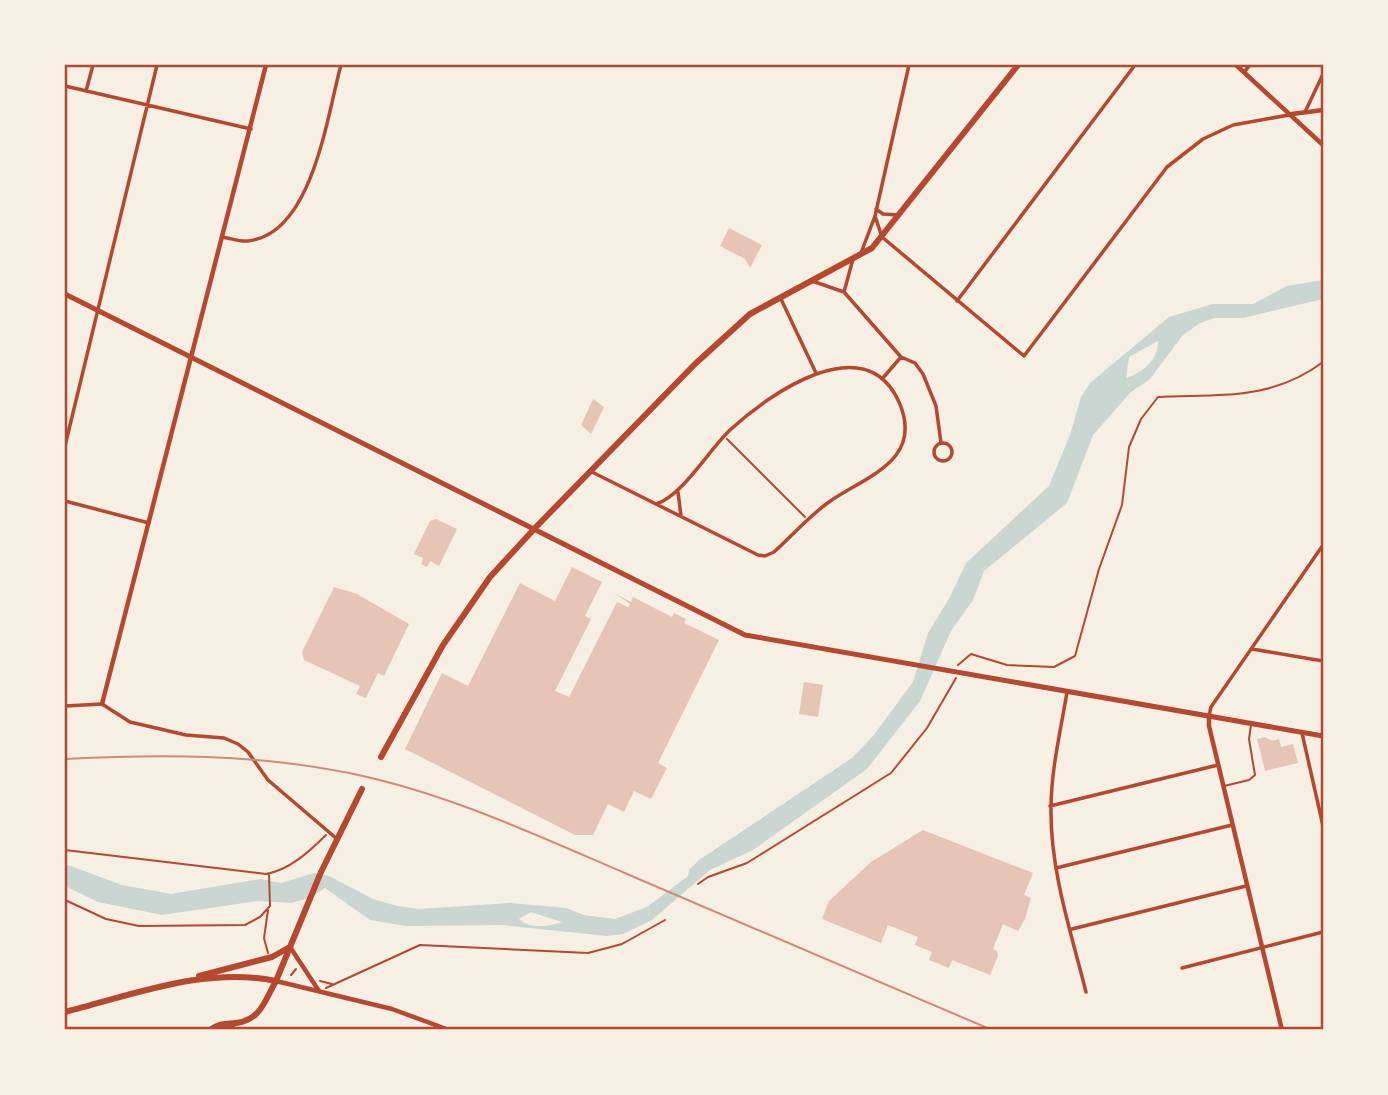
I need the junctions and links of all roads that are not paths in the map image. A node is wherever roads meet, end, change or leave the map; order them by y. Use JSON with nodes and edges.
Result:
{"nodes":[{"id":1,"x":93,"y":65,"type":"edge"},
{"id":2,"x":157,"y":65,"type":"edge"},
{"id":3,"x":266,"y":65,"type":"edge"},
{"id":4,"x":341,"y":65,"type":"edge"},
{"id":5,"x":909,"y":65,"type":"edge"},
{"id":6,"x":1018,"y":65,"type":"edge"},
{"id":7,"x":1135,"y":65,"type":"edge"},
{"id":8,"x":1236,"y":65,"type":"edge"},
{"id":9,"x":1250,"y":65,"type":"edge"},
{"id":10,"x":1244,"y":72,"type":"junction"},
{"id":11,"x":1323,"y":74,"type":"edge"},
{"id":12,"x":65,"y":87,"type":"edge"},
{"id":13,"x":86,"y":91,"type":"junction"},
{"id":14,"x":147,"y":107,"type":"junction"},
{"id":15,"x":1323,"y":110,"type":"edge"},
{"id":16,"x":1305,"y":113,"type":"junction"},
{"id":17,"x":1292,"y":114,"type":"junction"},
{"id":18,"x":251,"y":129,"type":"junction"},
{"id":19,"x":1323,"y":145,"type":"edge"},
{"id":20,"x":876,"y":209,"type":"junction"},
{"id":21,"x":900,"y":215,"type":"junction"},
{"id":22,"x":874,"y":216,"type":"junction"},
{"id":23,"x":222,"y":237,"type":"junction"},
{"id":24,"x":882,"y":237,"type":"junction"},
{"id":25,"x":857,"y":256,"type":"junction"},
{"id":26,"x":810,"y":280,"type":"junction"},
{"id":27,"x":844,"y":292,"type":"junction"},
{"id":28,"x":65,"y":294,"type":"edge"},
{"id":29,"x":780,"y":296,"type":"junction"},
{"id":30,"x":957,"y":300,"type":"junction"},
{"id":31,"x":98,"y":311,"type":"junction"},
{"id":32,"x":191,"y":357,"type":"junction"},
{"id":33,"x":901,"y":357,"type":"junction"},
{"id":34,"x":816,"y":373,"type":"junction"},
{"id":35,"x":882,"y":379,"type":"junction"},
{"id":36,"x":941,"y":443,"type":"junction"},
{"id":37,"x":65,"y":446,"type":"edge"},
{"id":38,"x":590,"y":471,"type":"junction"},
{"id":39,"x":677,"y":492,"type":"junction"},
{"id":40,"x":65,"y":501,"type":"edge"},
{"id":41,"x":656,"y":504,"type":"junction"},
{"id":42,"x":681,"y":516,"type":"junction"},
{"id":43,"x":149,"y":523,"type":"junction"},
{"id":44,"x":536,"y":527,"type":"junction"},
{"id":45,"x":1323,"y":545,"type":"edge"},
{"id":46,"x":1252,"y":649,"type":"junction"},
{"id":47,"x":1323,"y":661,"type":"edge"},
{"id":48,"x":1067,"y":692,"type":"junction"},
{"id":49,"x":102,"y":704,"type":"junction"},
{"id":50,"x":65,"y":706,"type":"edge"},
{"id":51,"x":1209,"y":716,"type":"junction"},
{"id":52,"x":1251,"y":724,"type":"junction"},
{"id":53,"x":1302,"y":733,"type":"junction"},
{"id":54,"x":1323,"y":736,"type":"edge"},
{"id":55,"x":381,"y":757,"type":"dead end"},
{"id":56,"x":1218,"y":765,"type":"junction"},
{"id":57,"x":1223,"y":786,"type":"junction"},
{"id":58,"x":362,"y":789,"type":"dead end"},
{"id":59,"x":1051,"y":806,"type":"junction"},
{"id":60,"x":1232,"y":825,"type":"junction"},
{"id":61,"x":1323,"y":826,"type":"edge"},
{"id":62,"x":337,"y":838,"type":"junction"},
{"id":63,"x":1056,"y":868,"type":"junction"},
{"id":64,"x":1247,"y":886,"type":"junction"},
{"id":65,"x":1071,"y":929,"type":"junction"},
{"id":66,"x":1323,"y":932,"type":"edge"},
{"id":67,"x":290,"y":947,"type":"junction"},
{"id":68,"x":1262,"y":947,"type":"junction"},
{"id":69,"x":1182,"y":968,"type":"dead end"},
{"id":70,"x":276,"y":981,"type":"junction"},
{"id":71,"x":155,"y":989,"type":"junction"},
{"id":72,"x":320,"y":992,"type":"junction"},
{"id":73,"x":1086,"y":992,"type":"dead end"},
{"id":74,"x":65,"y":1012,"type":"edge"},
{"id":75,"x":235,"y":1023,"type":"junction"},
{"id":76,"x":210,"y":1030,"type":"edge"},
{"id":77,"x":225,"y":1030,"type":"edge"},
{"id":78,"x":449,"y":1030,"type":"edge"},
{"id":79,"x":1282,"y":1030,"type":"edge"}],
"edges":[{"from":1,"to":13,"type":"street"},
{"from":2,"to":14,"type":"street"},
{"from":3,"to":18,"type":"street"},
{"from":4,"to":23,"type":"street"},
{"from":5,"to":20,"type":"street"},
{"from":6,"to":21,"type":"main road"},
{"from":7,"to":30,"type":"street"},
{"from":8,"to":10,"type":"street"},
{"from":9,"to":10,"type":"street"},
{"from":10,"to":17,"type":"street"},
{"from":11,"to":16,"type":"street"},
{"from":12,"to":13,"type":"street"},
{"from":13,"to":14,"type":"street"},
{"from":14,"to":18,"type":"street"},
{"from":14,"to":31,"type":"street"},
{"from":15,"to":16,"type":"street"},
{"from":16,"to":17,"type":"street"},
{"from":17,"to":19,"type":"street"},
{"from":17,"to":30,"type":"street"},
{"from":18,"to":23,"type":"street"},
{"from":20,"to":21,"type":"street"},
{"from":20,"to":22,"type":"street"},
{"from":21,"to":24,"type":"main road"},
{"from":22,"to":24,"type":"street"},
{"from":22,"to":25,"type":"street"},
{"from":23,"to":32,"type":"street"},
{"from":24,"to":25,"type":"main road"},
{"from":24,"to":30,"type":"street"},
{"from":25,"to":26,"type":"main road"},
{"from":25,"to":27,"type":"street"},
{"from":26,"to":27,"type":"street"},
{"from":26,"to":29,"type":"main road"},
{"from":27,"to":33,"type":"street"},
{"from":28,"to":31,"type":"main road"},
{"from":29,"to":34,"type":"street"},
{"from":29,"to":38,"type":"main road"},
{"from":31,"to":32,"type":"main road"},
{"from":31,"to":37,"type":"street"},
{"from":32,"to":43,"type":"street"},
{"from":32,"to":44,"type":"main road"},
{"from":33,"to":35,"type":"street"},
{"from":33,"to":36,"type":"street"},
{"from":34,"to":35,"type":"street"},
{"from":34,"to":39,"type":"street"},
{"from":35,"to":42,"type":"street"},
{"from":36,"to":36,"type":"street"},
{"from":38,"to":41,"type":"street"},
{"from":38,"to":44,"type":"main road"},
{"from":39,"to":41,"type":"street"},
{"from":39,"to":42,"type":"street"},
{"from":40,"to":43,"type":"street"},
{"from":41,"to":42,"type":"street"},
{"from":43,"to":49,"type":"street"},
{"from":44,"to":48,"type":"main road"},
{"from":44,"to":55,"type":"main road"},
{"from":45,"to":46,"type":"street"},
{"from":46,"to":47,"type":"street"},
{"from":46,"to":51,"type":"street"},
{"from":48,"to":51,"type":"main road"},
{"from":48,"to":59,"type":"street"},
{"from":49,"to":50,"type":"street"},
{"from":49,"to":62,"type":"street"},
{"from":51,"to":52,"type":"main road"},
{"from":51,"to":56,"type":"street"},
{"from":52,"to":53,"type":"main road"},
{"from":52,"to":57,"type":"lane"},
{"from":53,"to":54,"type":"main road"},
{"from":53,"to":61,"type":"street"},
{"from":56,"to":57,"type":"street"},
{"from":56,"to":59,"type":"street"},
{"from":57,"to":60,"type":"street"},
{"from":58,"to":62,"type":"main road"},
{"from":59,"to":63,"type":"street"},
{"from":60,"to":63,"type":"street"},
{"from":60,"to":64,"type":"street"},
{"from":62,"to":67,"type":"main road"},
{"from":63,"to":65,"type":"street"},
{"from":64,"to":65,"type":"street"},
{"from":64,"to":68,"type":"street"},
{"from":65,"to":73,"type":"street"},
{"from":66,"to":68,"type":"street"},
{"from":67,"to":70,"type":"main road"},
{"from":67,"to":71,"type":"main road"},
{"from":67,"to":72,"type":"street"},
{"from":68,"to":69,"type":"street"},
{"from":68,"to":79,"type":"street"},
{"from":70,"to":71,"type":"main road"},
{"from":70,"to":72,"type":"street"},
{"from":70,"to":75,"type":"main road"},
{"from":71,"to":74,"type":"main road"},
{"from":72,"to":78,"type":"street"},
{"from":75,"to":76,"type":"main road"},
{"from":75,"to":77,"type":"main road"}]}
